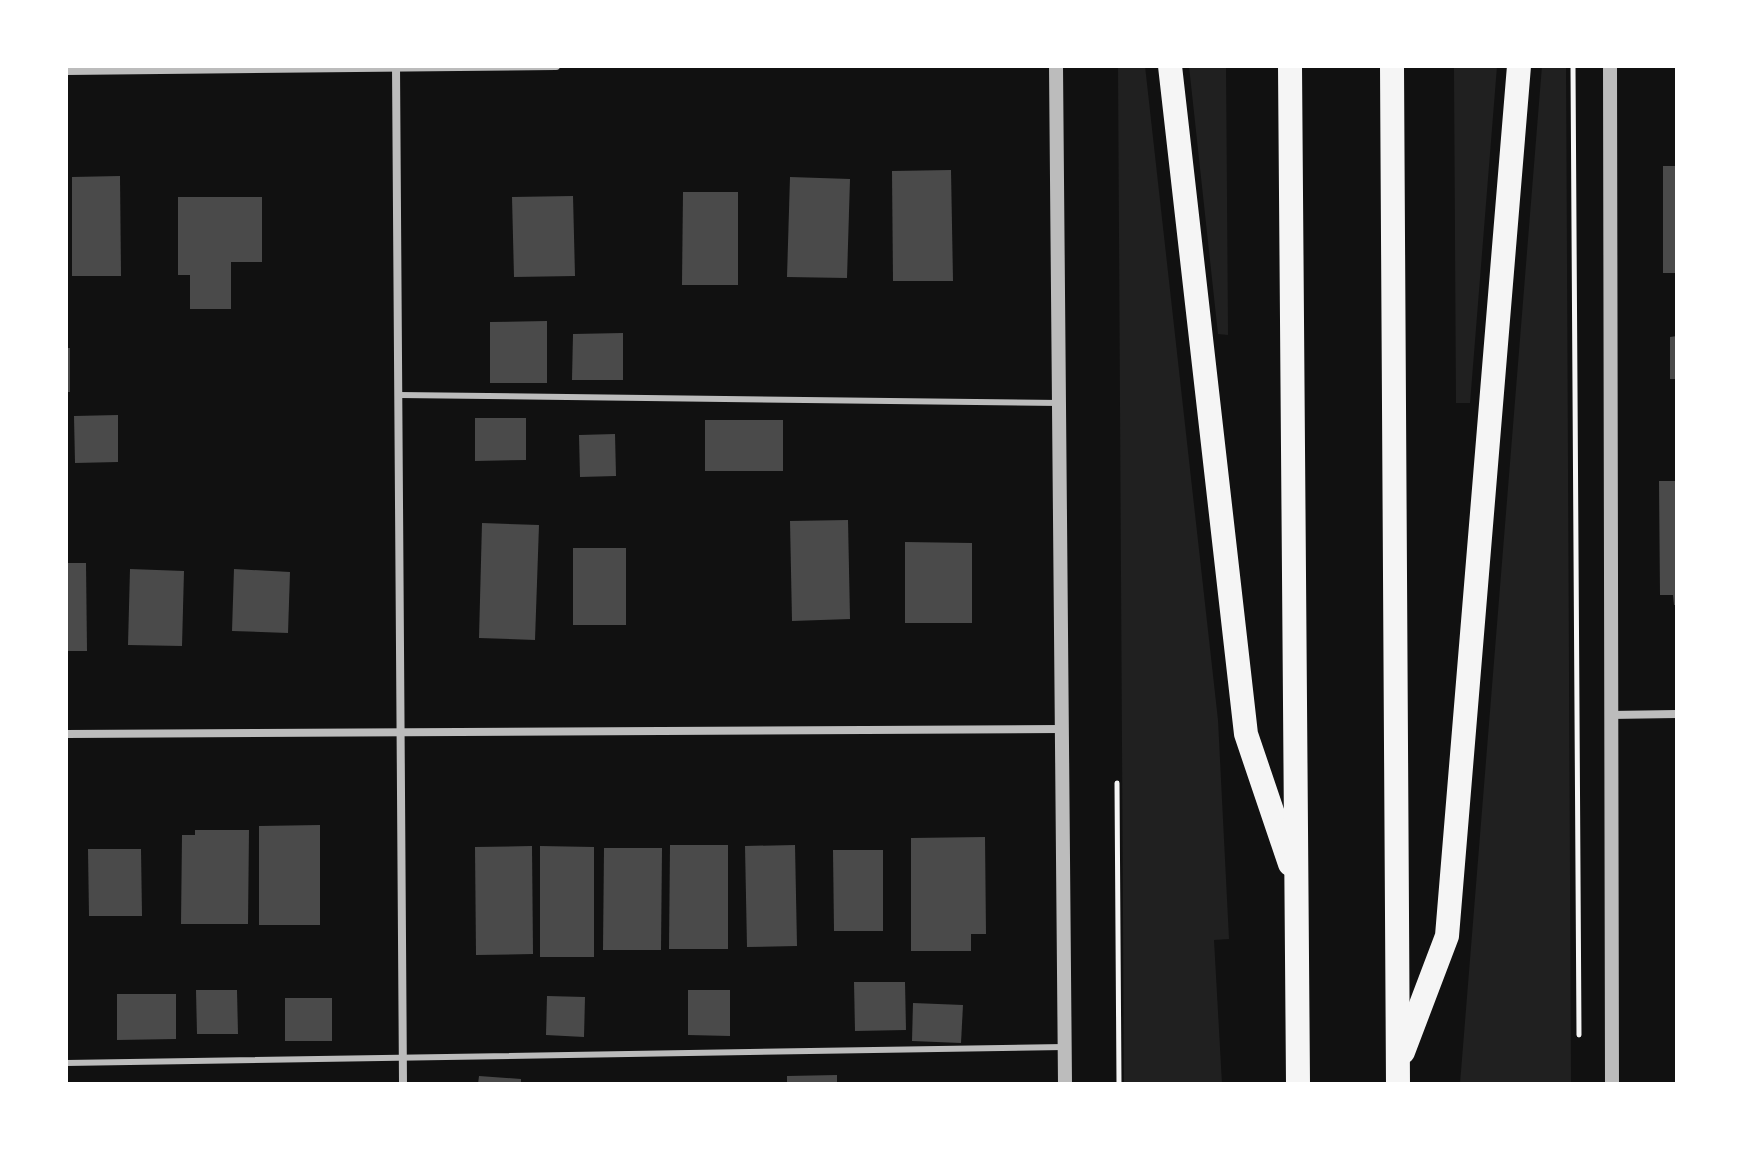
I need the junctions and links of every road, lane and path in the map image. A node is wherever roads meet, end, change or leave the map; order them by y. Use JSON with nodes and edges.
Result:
{"nodes":[{"id":1,"x":556,"y":66,"type":"edge"},
{"id":2,"x":1056,"y":66,"type":"edge"},
{"id":3,"x":1170,"y":66,"type":"edge"},
{"id":4,"x":1290,"y":66,"type":"edge"},
{"id":5,"x":1392,"y":66,"type":"edge"},
{"id":6,"x":1519,"y":66,"type":"edge"},
{"id":7,"x":1573,"y":66,"type":"edge"},
{"id":8,"x":1610,"y":66,"type":"edge"},
{"id":9,"x":396,"y":67,"type":"edge"},
{"id":10,"x":66,"y":71,"type":"edge"},
{"id":11,"x":399,"y":395,"type":"junction"},
{"id":12,"x":1060,"y":403,"type":"junction"},
{"id":13,"x":1677,"y":714,"type":"edge"},
{"id":14,"x":1609,"y":715,"type":"junction"},
{"id":15,"x":1061,"y":729,"type":"junction"},
{"id":16,"x":401,"y":733,"type":"junction"},
{"id":17,"x":66,"y":734,"type":"edge"},
{"id":18,"x":1117,"y":783,"type":"dead end"},
{"id":19,"x":1297,"y":884,"type":"junction"},
{"id":20,"x":1579,"y":1037,"type":"dead end"},
{"id":21,"x":1064,"y":1047,"type":"junction"},
{"id":22,"x":403,"y":1058,"type":"junction"},
{"id":23,"x":66,"y":1063,"type":"edge"},
{"id":24,"x":1398,"y":1075,"type":"edge"},
{"id":25,"x":403,"y":1084,"type":"edge"},
{"id":26,"x":1065,"y":1084,"type":"edge"},
{"id":27,"x":1119,"y":1084,"type":"edge"},
{"id":28,"x":1298,"y":1084,"type":"edge"},
{"id":29,"x":1612,"y":1084,"type":"edge"}],
"edges":[{"from":1,"to":9,"type":"street"},
{"from":2,"to":12,"type":"street"},
{"from":3,"to":19,"type":"highway"},
{"from":4,"to":19,"type":"highway"},
{"from":5,"to":24,"type":"highway"},
{"from":6,"to":24,"type":"highway"},
{"from":7,"to":20,"type":"path"},
{"from":8,"to":14,"type":"street"},
{"from":9,"to":10,"type":"street"},
{"from":9,"to":11,"type":"street"},
{"from":11,"to":12,"type":"lane"},
{"from":11,"to":16,"type":"street"},
{"from":12,"to":15,"type":"street"},
{"from":13,"to":14,"type":"street"},
{"from":14,"to":29,"type":"street"},
{"from":15,"to":16,"type":"street"},
{"from":15,"to":21,"type":"street"},
{"from":16,"to":17,"type":"street"},
{"from":16,"to":22,"type":"street"},
{"from":18,"to":27,"type":"path"},
{"from":19,"to":28,"type":"highway"},
{"from":21,"to":22,"type":"lane"},
{"from":21,"to":26,"type":"street"},
{"from":22,"to":23,"type":"lane"},
{"from":22,"to":25,"type":"street"}]}
